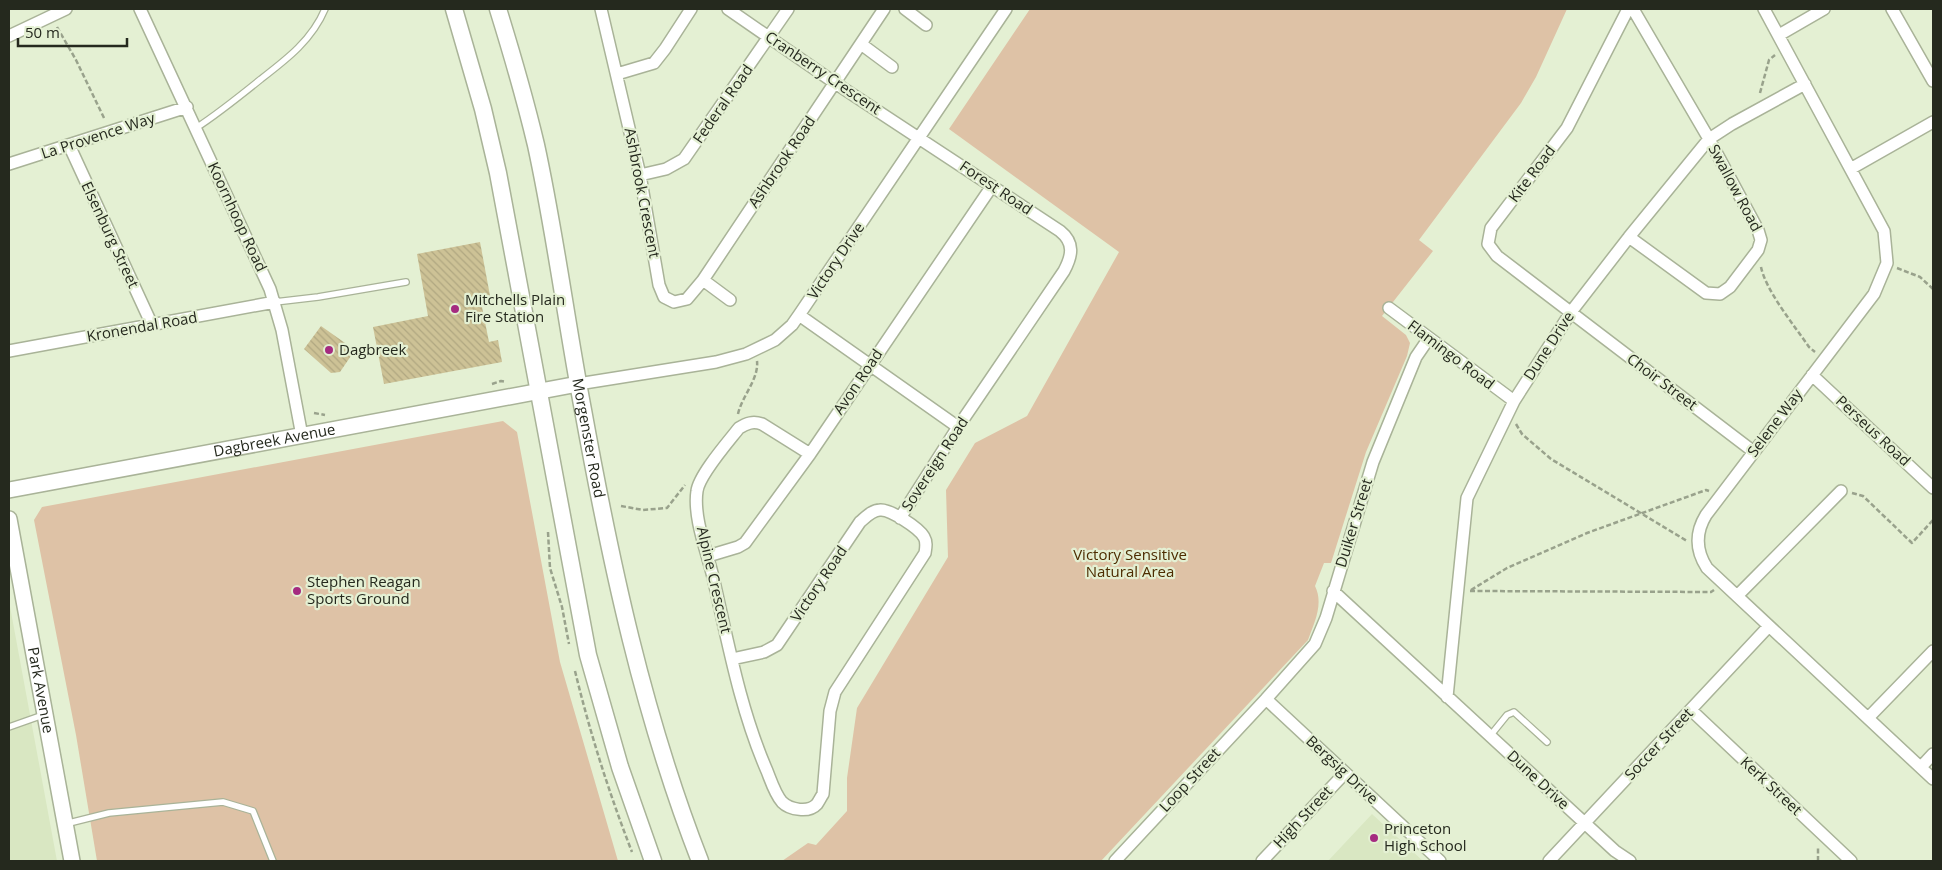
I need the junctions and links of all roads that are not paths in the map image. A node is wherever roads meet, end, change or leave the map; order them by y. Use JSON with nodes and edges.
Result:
{"nodes":[{"id":1,"x":66,"y":9,"type":"edge"},
{"id":2,"x":140,"y":9,"type":"edge"},
{"id":3,"x":325,"y":9,"type":"edge"},
{"id":4,"x":454,"y":9,"type":"edge"},
{"id":5,"x":498,"y":9,"type":"edge"},
{"id":6,"x":601,"y":9,"type":"edge"},
{"id":7,"x":691,"y":9,"type":"edge"},
{"id":8,"x":728,"y":9,"type":"edge"},
{"id":9,"x":788,"y":9,"type":"edge"},
{"id":10,"x":884,"y":9,"type":"edge"},
{"id":11,"x":905,"y":9,"type":"edge"},
{"id":12,"x":1006,"y":9,"type":"edge"},
{"id":13,"x":1628,"y":9,"type":"edge"},
{"id":14,"x":1633,"y":9,"type":"edge"},
{"id":15,"x":1764,"y":9,"type":"edge"},
{"id":16,"x":1824,"y":9,"type":"edge"},
{"id":17,"x":1892,"y":9,"type":"edge"},
{"id":18,"x":926,"y":25,"type":"dead end"},
{"id":19,"x":1779,"y":35,"type":"junction"},
{"id":20,"x":9,"y":36,"type":"edge"},
{"id":21,"x":769,"y":37,"type":"junction"},
{"id":22,"x":861,"y":44,"type":"junction"},
{"id":23,"x":892,"y":67,"type":"dead end"},
{"id":24,"x":617,"y":74,"type":"junction"},
{"id":25,"x":1933,"y":81,"type":"edge"},
{"id":26,"x":835,"y":83,"type":"junction"},
{"id":27,"x":1806,"y":84,"type":"junction"},
{"id":28,"x":187,"y":107,"type":"junction"},
{"id":29,"x":1933,"y":122,"type":"edge"},
{"id":30,"x":196,"y":128,"type":"junction"},
{"id":31,"x":919,"y":137,"type":"junction"},
{"id":32,"x":1709,"y":139,"type":"junction"},
{"id":33,"x":69,"y":145,"type":"junction"},
{"id":34,"x":9,"y":164,"type":"edge"},
{"id":35,"x":1852,"y":168,"type":"junction"},
{"id":36,"x":640,"y":175,"type":"junction"},
{"id":37,"x":992,"y":186,"type":"junction"},
{"id":38,"x":1629,"y":236,"type":"junction"},
{"id":39,"x":1070,"y":242,"type":"joint"},
{"id":40,"x":702,"y":280,"type":"junction"},
{"id":41,"x":406,"y":282,"type":"dead end"},
{"id":42,"x":730,"y":300,"type":"dead end"},
{"id":43,"x":275,"y":302,"type":"junction"},
{"id":44,"x":1389,"y":308,"type":"dead end"},
{"id":45,"x":1571,"y":312,"type":"junction"},
{"id":46,"x":799,"y":315,"type":"junction"},
{"id":47,"x":152,"y":325,"type":"junction"},
{"id":48,"x":1429,"y":338,"type":"junction"},
{"id":49,"x":9,"y":351,"type":"edge"},
{"id":50,"x":869,"y":366,"type":"junction"},
{"id":51,"x":1812,"y":375,"type":"junction"},
{"id":52,"x":578,"y":384,"type":"junction"},
{"id":53,"x":540,"y":392,"type":"junction"},
{"id":54,"x":1511,"y":406,"type":"junction"},
{"id":55,"x":958,"y":427,"type":"junction"},
{"id":56,"x":302,"y":436,"type":"junction"},
{"id":57,"x":1754,"y":452,"type":"junction"},
{"id":58,"x":810,"y":454,"type":"junction"},
{"id":59,"x":1933,"y":488,"type":"edge"},
{"id":60,"x":9,"y":490,"type":"edge"},
{"id":61,"x":1841,"y":491,"type":"road end"},
{"id":62,"x":900,"y":518,"type":"junction"},
{"id":63,"x":9,"y":519,"type":"edge"},
{"id":64,"x":708,"y":556,"type":"junction"},
{"id":65,"x":1333,"y":591,"type":"junction"},
{"id":66,"x":1737,"y":596,"type":"junction"},
{"id":67,"x":1769,"y":626,"type":"junction"},
{"id":68,"x":1933,"y":651,"type":"edge"},
{"id":69,"x":732,"y":659,"type":"junction"},
{"id":70,"x":1448,"y":697,"type":"junction"},
{"id":71,"x":1266,"y":700,"type":"junction"},
{"id":72,"x":1691,"y":710,"type":"junction"},
{"id":73,"x":45,"y":715,"type":"junction"},
{"id":74,"x":1868,"y":718,"type":"junction"},
{"id":75,"x":9,"y":727,"type":"edge"},
{"id":76,"x":1490,"y":736,"type":"junction"},
{"id":77,"x":1547,"y":742,"type":"dead end"},
{"id":78,"x":1933,"y":754,"type":"edge"},
{"id":79,"x":1920,"y":767,"type":"junction"},
{"id":80,"x":1345,"y":773,"type":"junction"},
{"id":81,"x":1933,"y":779,"type":"edge"},
{"id":82,"x":796,"y":809,"type":"joint"},
{"id":83,"x":1584,"y":823,"type":"junction"},
{"id":84,"x":65,"y":824,"type":"junction"},
{"id":85,"x":72,"y":861,"type":"edge"},
{"id":86,"x":273,"y":861,"type":"edge"},
{"id":87,"x":653,"y":861,"type":"edge"},
{"id":88,"x":700,"y":861,"type":"edge"},
{"id":89,"x":1115,"y":861,"type":"edge"},
{"id":90,"x":1262,"y":861,"type":"edge"},
{"id":91,"x":1440,"y":861,"type":"edge"},
{"id":92,"x":1549,"y":861,"type":"edge"},
{"id":93,"x":1630,"y":861,"type":"edge"},
{"id":94,"x":1851,"y":861,"type":"edge"}],
"edges":[{"from":1,"to":20,"type":"street"},
{"from":2,"to":28,"type":"street","name":"Koornhoop Road"},
{"from":3,"to":30,"type":"lane"},
{"from":4,"to":53,"type":"main road"},
{"from":5,"to":52,"type":"main road","name":"Morgenster Road"},
{"from":6,"to":24,"type":"street","name":"Ashbrook Crescent"},
{"from":7,"to":24,"type":"street"},
{"from":8,"to":21,"type":"street","name":"Cranberry Crescent"},
{"from":9,"to":21,"type":"street","name":"Federal Road"},
{"from":10,"to":22,"type":"street","name":"Ashbrook Road"},
{"from":11,"to":18,"type":"street"},
{"from":12,"to":31,"type":"street","name":"Victory Drive"},
{"from":13,"to":45,"type":"street","name":"Kite Road"},
{"from":14,"to":32,"type":"street","name":"Swallow Road"},
{"from":15,"to":19,"type":"street","name":"Selene Way"},
{"from":16,"to":19,"type":"street"},
{"from":17,"to":25,"type":"street"},
{"from":19,"to":27,"type":"street","name":"Selene Way"},
{"from":21,"to":26,"type":"street","name":"Cranberry Crescent"},
{"from":21,"to":36,"type":"street","name":"Federal Road"},
{"from":22,"to":23,"type":"street"},
{"from":22,"to":26,"type":"street","name":"Ashbrook Road"},
{"from":24,"to":36,"type":"street","name":"Ashbrook Crescent"},
{"from":26,"to":31,"type":"street","name":"Cranberry Crescent"},
{"from":26,"to":40,"type":"street","name":"Ashbrook Road"},
{"from":27,"to":32,"type":"street","name":"Dune Drive"},
{"from":27,"to":35,"type":"street","name":"Selene Way"},
{"from":28,"to":30,"type":"street","name":"Koornhoop Road"},
{"from":28,"to":33,"type":"street","name":"La Provence Way"},
{"from":29,"to":35,"type":"street"},
{"from":30,"to":43,"type":"street","name":"Koornhoop Road"},
{"from":31,"to":37,"type":"street","name":"Forest Road"},
{"from":31,"to":46,"type":"street","name":"Victory Drive"},
{"from":32,"to":38,"type":"street","name":"Dune Drive"},
{"from":32,"to":38,"type":"street","name":"Swallow Road"},
{"from":33,"to":34,"type":"street","name":"La Provence Way"},
{"from":33,"to":47,"type":"street","name":"Elsenburg Street"},
{"from":35,"to":51,"type":"street","name":"Selene Way"},
{"from":36,"to":40,"type":"street","name":"Ashbrook Crescent"},
{"from":37,"to":39,"type":"street","name":"Forest Road"},
{"from":37,"to":50,"type":"street","name":"Avon Road"},
{"from":38,"to":45,"type":"street","name":"Dune Drive"},
{"from":39,"to":55,"type":"street","name":"Sovereign Road"},
{"from":40,"to":42,"type":"street"},
{"from":41,"to":43,"type":"lane"},
{"from":43,"to":47,"type":"street","name":"Kronendal Road"},
{"from":43,"to":56,"type":"street","name":"Koornhoop Road"},
{"from":44,"to":48,"type":"street","name":"Flamingo Road"},
{"from":45,"to":54,"type":"street","name":"Dune Drive"},
{"from":45,"to":57,"type":"street","name":"Choir Street"},
{"from":46,"to":50,"type":"street"},
{"from":46,"to":52,"type":"street","name":"Victory Drive"},
{"from":47,"to":49,"type":"street","name":"Kronendal Road"},
{"from":48,"to":54,"type":"street","name":"Flamingo Road"},
{"from":48,"to":65,"type":"street","name":"Duiker Street"},
{"from":50,"to":55,"type":"street"},
{"from":50,"to":58,"type":"street","name":"Avon Road"},
{"from":51,"to":57,"type":"street","name":"Selene Way"},
{"from":51,"to":59,"type":"street","name":"Perseus Road"},
{"from":52,"to":53,"type":"street","name":"Dagbreek Avenue"},
{"from":52,"to":88,"type":"main road","name":"Morgenster Road"},
{"from":53,"to":56,"type":"street","name":"Dagbreek Avenue"},
{"from":53,"to":87,"type":"main road"},
{"from":54,"to":70,"type":"street","name":"Dune Drive"},
{"from":55,"to":62,"type":"street","name":"Sovereign Road"},
{"from":56,"to":60,"type":"street","name":"Dagbreek Avenue"},
{"from":57,"to":66,"type":"street","name":"Selene Way"},
{"from":58,"to":64,"type":"street","name":"Avon Road"},
{"from":58,"to":64,"type":"street","name":"Alpine Crescent"},
{"from":61,"to":66,"type":"street"},
{"from":62,"to":69,"type":"street","name":"Victory Road"},
{"from":62,"to":82,"type":"street","name":"Sovereign Road"},
{"from":63,"to":73,"type":"street","name":"Park Avenue"},
{"from":64,"to":69,"type":"street","name":"Alpine Crescent"},
{"from":65,"to":70,"type":"street","name":"Dune Drive"},
{"from":65,"to":71,"type":"street","name":"Duiker Street"},
{"from":66,"to":67,"type":"street"},
{"from":67,"to":72,"type":"street","name":"Soccer Street"},
{"from":67,"to":74,"type":"street"},
{"from":68,"to":74,"type":"street"},
{"from":69,"to":82,"type":"street","name":"Alpine Crescent"},
{"from":70,"to":76,"type":"street","name":"Dune Drive"},
{"from":71,"to":80,"type":"street","name":"Bergsig Drive"},
{"from":71,"to":89,"type":"street","name":"Loop Street"},
{"from":72,"to":83,"type":"street","name":"Soccer Street"},
{"from":72,"to":94,"type":"street","name":"Kerk Street"},
{"from":73,"to":75,"type":"lane"},
{"from":73,"to":84,"type":"street","name":"Park Avenue"},
{"from":74,"to":79,"type":"street"},
{"from":76,"to":77,"type":"lane"},
{"from":76,"to":83,"type":"street","name":"Dune Drive"},
{"from":78,"to":79,"type":"street"},
{"from":79,"to":81,"type":"street"},
{"from":80,"to":90,"type":"street","name":"High Street"},
{"from":80,"to":91,"type":"street","name":"Bergsig Drive"},
{"from":83,"to":92,"type":"street","name":"Soccer Street"},
{"from":83,"to":93,"type":"street","name":"Dune Drive"},
{"from":84,"to":85,"type":"street","name":"Park Avenue"},
{"from":84,"to":86,"type":"lane"}]}
